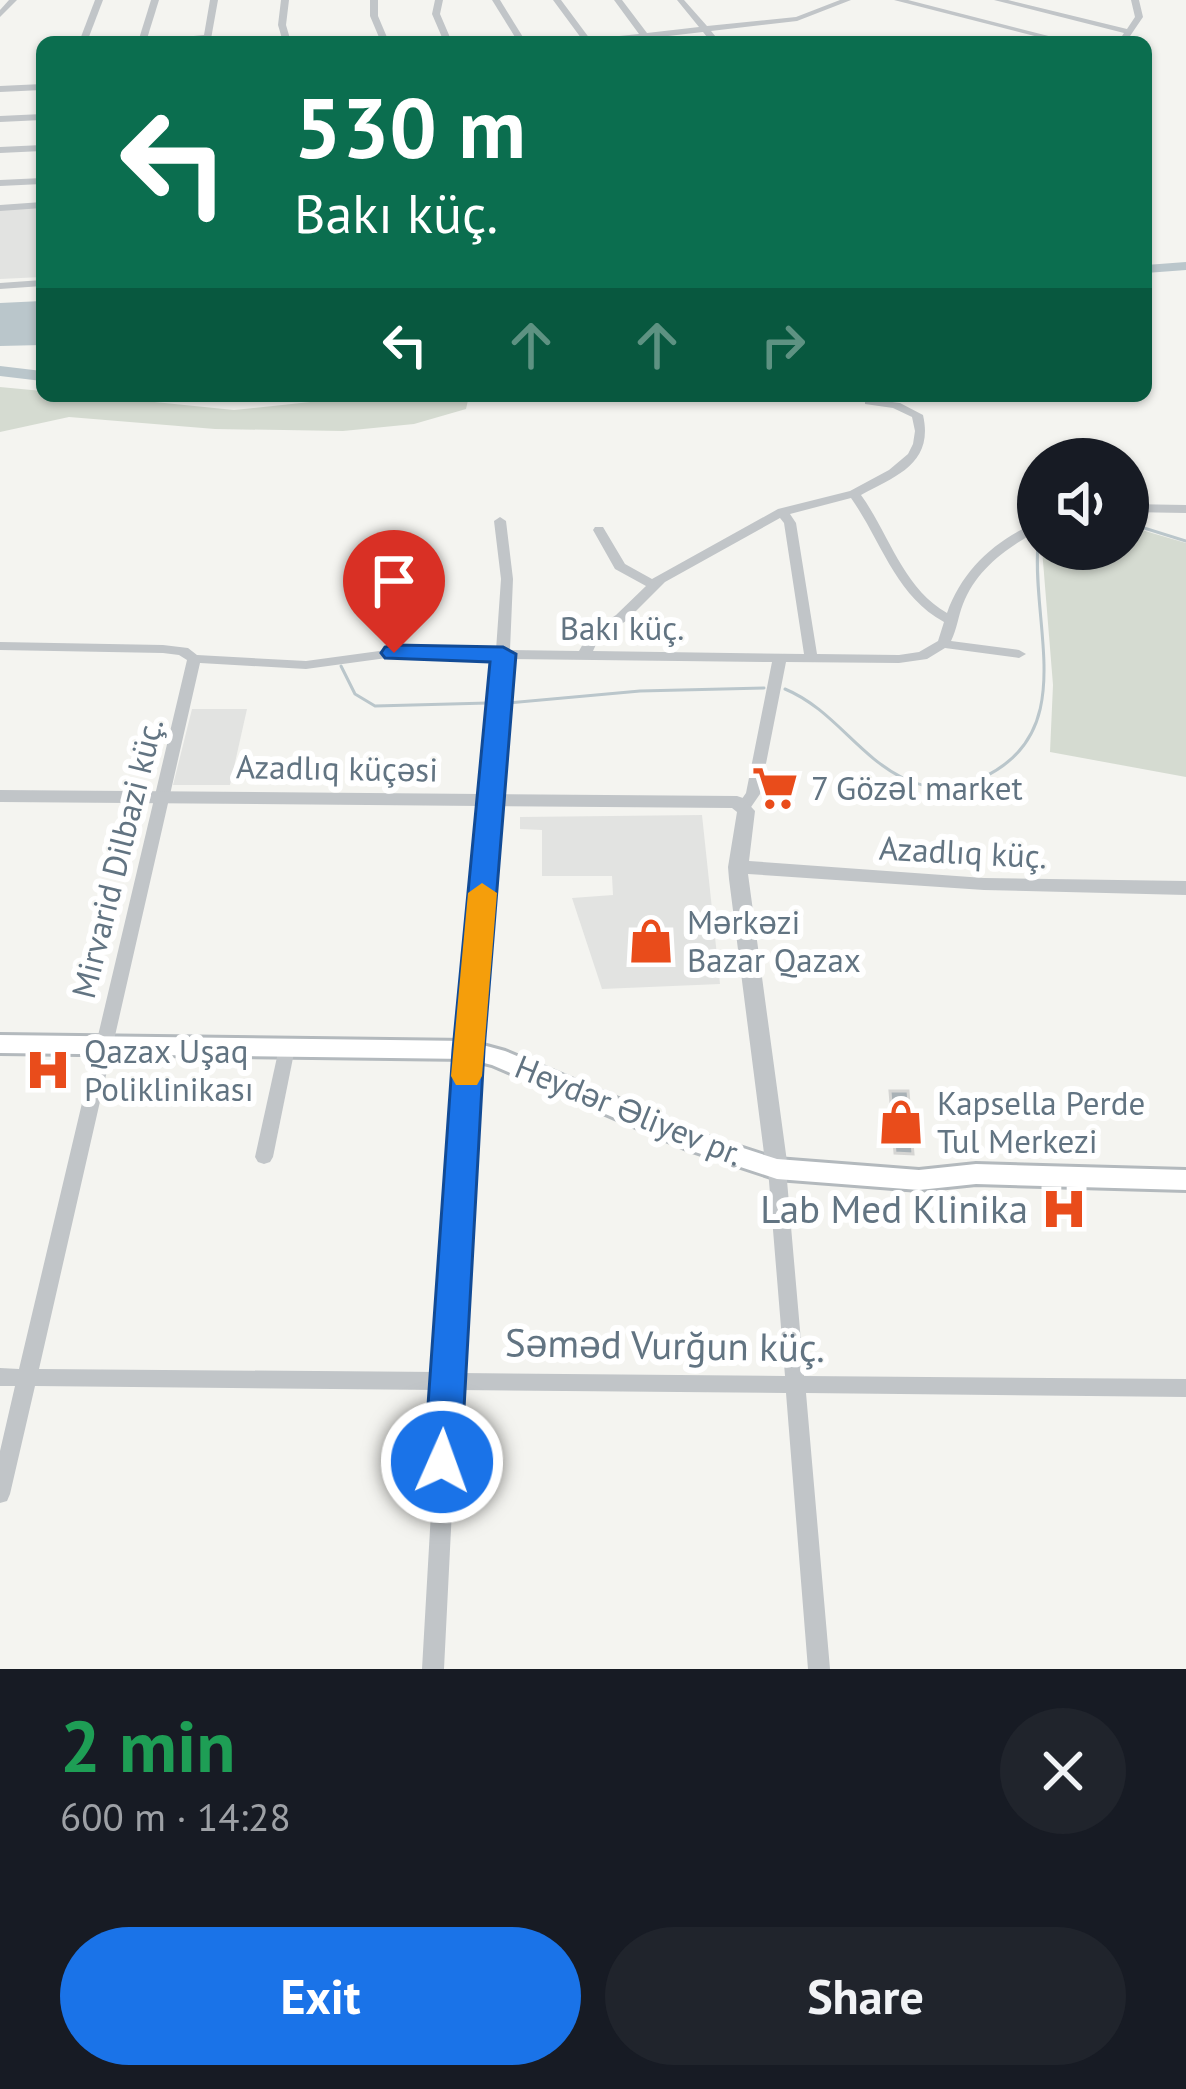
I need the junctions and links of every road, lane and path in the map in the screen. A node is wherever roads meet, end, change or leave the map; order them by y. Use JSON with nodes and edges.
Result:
{"nodes":[{"id":1,"x":13,"y":0,"type":"edge"},
{"id":2,"x":100,"y":0,"type":"edge"},
{"id":3,"x":155,"y":0,"type":"edge"},
{"id":4,"x":214,"y":0,"type":"edge"},
{"id":5,"x":285,"y":0,"type":"edge"},
{"id":6,"x":374,"y":0,"type":"edge"},
{"id":7,"x":439,"y":0,"type":"edge"},
{"id":8,"x":496,"y":0,"type":"edge"},
{"id":9,"x":557,"y":0,"type":"edge"},
{"id":10,"x":618,"y":0,"type":"edge"},
{"id":11,"x":847,"y":0,"type":"edge"},
{"id":12,"x":898,"y":0,"type":"edge"},
{"id":13,"x":998,"y":0,"type":"edge"},
{"id":14,"x":1135,"y":0,"type":"edge"},
{"id":15,"x":680,"y":1,"type":"edge"},
{"id":16,"x":0,"y":15,"type":"edge"},
{"id":17,"x":706,"y":30,"type":"junction"},
{"id":18,"x":1130,"y":32,"type":"junction"},
{"id":19,"x":85,"y":36,"type":"edge"},
{"id":20,"x":144,"y":36,"type":"edge"},
{"id":21,"x":208,"y":36,"type":"edge"},
{"id":22,"x":285,"y":36,"type":"edge"},
{"id":23,"x":382,"y":36,"type":"edge"},
{"id":24,"x":445,"y":36,"type":"edge"},
{"id":25,"x":518,"y":36,"type":"edge"},
{"id":26,"x":584,"y":36,"type":"edge"},
{"id":27,"x":645,"y":36,"type":"edge"},
{"id":28,"x":667,"y":36,"type":"edge"},
{"id":29,"x":711,"y":36,"type":"edge"},
{"id":30,"x":1044,"y":36,"type":"edge"},
{"id":31,"x":1126,"y":36,"type":"edge"},
{"id":32,"x":36,"y":87,"type":"edge"},
{"id":33,"x":0,"y":89,"type":"edge"},
{"id":34,"x":36,"y":117,"type":"edge"},
{"id":35,"x":0,"y":119,"type":"edge"},
{"id":36,"x":36,"y":148,"type":"edge"},
{"id":37,"x":0,"y":151,"type":"edge"},
{"id":38,"x":36,"y":181,"type":"edge"},
{"id":39,"x":0,"y":184,"type":"edge"},
{"id":40,"x":36,"y":206,"type":"edge"},
{"id":41,"x":0,"y":208,"type":"edge"},
{"id":42,"x":36,"y":283,"type":"edge"},
{"id":43,"x":0,"y":286,"type":"edge"},
{"id":44,"x":869,"y":402,"type":"dead end"},
{"id":45,"x":854,"y":494,"type":"junction"},
{"id":46,"x":1149,"y":508,"type":"edge"},
{"id":47,"x":1186,"y":508,"type":"edge"},
{"id":48,"x":782,"y":512,"type":"junction"},
{"id":49,"x":500,"y":521,"type":"dead end"},
{"id":50,"x":599,"y":530,"type":"dead end"},
{"id":51,"x":1017,"y":537,"type":"edge"},
{"id":52,"x":653,"y":585,"type":"junction"},
{"id":53,"x":952,"y":621,"type":"junction"},
{"id":54,"x":943,"y":644,"type":"junction"},
{"id":55,"x":0,"y":646,"type":"edge"},
{"id":56,"x":503,"y":654,"type":"junction"},
{"id":57,"x":1019,"y":654,"type":"dead end"},
{"id":58,"x":584,"y":655,"type":"junction"},
{"id":59,"x":780,"y":657,"type":"junction"},
{"id":60,"x":811,"y":658,"type":"junction"},
{"id":61,"x":194,"y":659,"type":"junction"},
{"id":62,"x":0,"y":796,"type":"edge"},
{"id":63,"x":161,"y":797,"type":"junction"},
{"id":64,"x":489,"y":800,"type":"junction"},
{"id":65,"x":744,"y":806,"type":"junction"},
{"id":66,"x":737,"y":867,"type":"junction"},
{"id":67,"x":1186,"y":888,"type":"edge"},
{"id":68,"x":0,"y":1044,"type":"edge"},
{"id":69,"x":103,"y":1045,"type":"junction"},
{"id":70,"x":287,"y":1048,"type":"junction"},
{"id":71,"x":468,"y":1050,"type":"junction"},
{"id":72,"x":264,"y":1157,"type":"dead end"},
{"id":73,"x":777,"y":1169,"type":"junction"},
{"id":74,"x":919,"y":1180,"type":"junction"},
{"id":75,"x":1186,"y":1180,"type":"edge"},
{"id":76,"x":1186,"y":1194,"type":"edge"},
{"id":77,"x":0,"y":1377,"type":"edge"},
{"id":78,"x":27,"y":1377,"type":"junction"},
{"id":79,"x":446,"y":1379,"type":"junction"},
{"id":80,"x":797,"y":1382,"type":"junction"},
{"id":81,"x":1186,"y":1388,"type":"edge"},
{"id":82,"x":0,"y":1493,"type":"edge"},
{"id":83,"x":434,"y":1669,"type":"edge"},
{"id":84,"x":819,"y":1669,"type":"edge"}],
"edges":[{"from":1,"to":16,"type":"street"},
{"from":2,"to":19,"type":"street"},
{"from":3,"to":20,"type":"street"},
{"from":4,"to":21,"type":"street"},
{"from":5,"to":22,"type":"street"},
{"from":6,"to":23,"type":"street"},
{"from":7,"to":24,"type":"street"},
{"from":8,"to":25,"type":"street"},
{"from":9,"to":26,"type":"street"},
{"from":10,"to":27,"type":"street"},
{"from":11,"to":17,"type":"street"},
{"from":12,"to":30,"type":"street"},
{"from":13,"to":18,"type":"street"},
{"from":14,"to":18,"type":"street"},
{"from":15,"to":17,"type":"street"},
{"from":17,"to":28,"type":"street"},
{"from":17,"to":29,"type":"street"},
{"from":18,"to":31,"type":"street"},
{"from":32,"to":33,"type":"street"},
{"from":34,"to":35,"type":"street"},
{"from":36,"to":37,"type":"street"},
{"from":38,"to":39,"type":"street"},
{"from":40,"to":41,"type":"street"},
{"from":42,"to":43,"type":"street"},
{"from":44,"to":45,"type":"street"},
{"from":45,"to":48,"type":"street"},
{"from":45,"to":53,"type":"street"},
{"from":46,"to":47,"type":"street"},
{"from":48,"to":52,"type":"street"},
{"from":48,"to":60,"type":"street"},
{"from":49,"to":56,"type":"street"},
{"from":50,"to":52,"type":"street"},
{"from":51,"to":53,"type":"street"},
{"from":52,"to":58,"type":"street"},
{"from":53,"to":54,"type":"street"},
{"from":54,"to":57,"type":"street"},
{"from":54,"to":60,"type":"street","name":"Bakı küç."},
{"from":55,"to":61,"type":"street","name":"Bakı küç."},
{"from":56,"to":58,"type":"street","name":"Bakı küç."},
{"from":56,"to":61,"type":"street","name":"Bakı küç."},
{"from":56,"to":64,"type":"street"},
{"from":58,"to":59,"type":"street","name":"Bakı küç."},
{"from":59,"to":60,"type":"street","name":"Bakı küç."},
{"from":59,"to":65,"type":"street"},
{"from":61,"to":63,"type":"street","name":"Mirvarid Dilbazi küç."},
{"from":62,"to":63,"type":"street","name":"Azadlıq küçəsi"},
{"from":63,"to":64,"type":"street","name":"Azadlıq küçəsi"},
{"from":63,"to":69,"type":"street","name":"Mirvarid Dilbazi küç."},
{"from":64,"to":65,"type":"street","name":"Azadlıq küçəsi"},
{"from":64,"to":71,"type":"street"},
{"from":65,"to":66,"type":"street"},
{"from":66,"to":67,"type":"street","name":"Azadlıq küç."},
{"from":66,"to":73,"type":"street"},
{"from":68,"to":69,"type":"main road","name":"Heydər Əliyev pr."},
{"from":69,"to":70,"type":"main road","name":"Heydər Əliyev pr."},
{"from":69,"to":78,"type":"street","name":"Mirvarid Dilbazi küç."},
{"from":70,"to":71,"type":"main road","name":"Heydər Əliyev pr."},
{"from":70,"to":72,"type":"street"},
{"from":71,"to":73,"type":"main road","name":"Heydər Əliyev pr."},
{"from":71,"to":79,"type":"street"},
{"from":73,"to":74,"type":"main road","name":"Heydər Əliyev pr."},
{"from":73,"to":80,"type":"street"},
{"from":74,"to":75,"type":"main road","name":"Heydər Əliyev pr."},
{"from":74,"to":76,"type":"main road"},
{"from":77,"to":78,"type":"street","name":"Səməd Vurğun küç."},
{"from":78,"to":79,"type":"street","name":"Səməd Vurğun küç."},
{"from":78,"to":82,"type":"street","name":"Mirvarid Dilbazi küç."},
{"from":79,"to":80,"type":"street","name":"Səməd Vurğun küç."},
{"from":79,"to":83,"type":"street"},
{"from":80,"to":81,"type":"street","name":"Səməd Vurğun küç."},
{"from":80,"to":84,"type":"street"}]}
